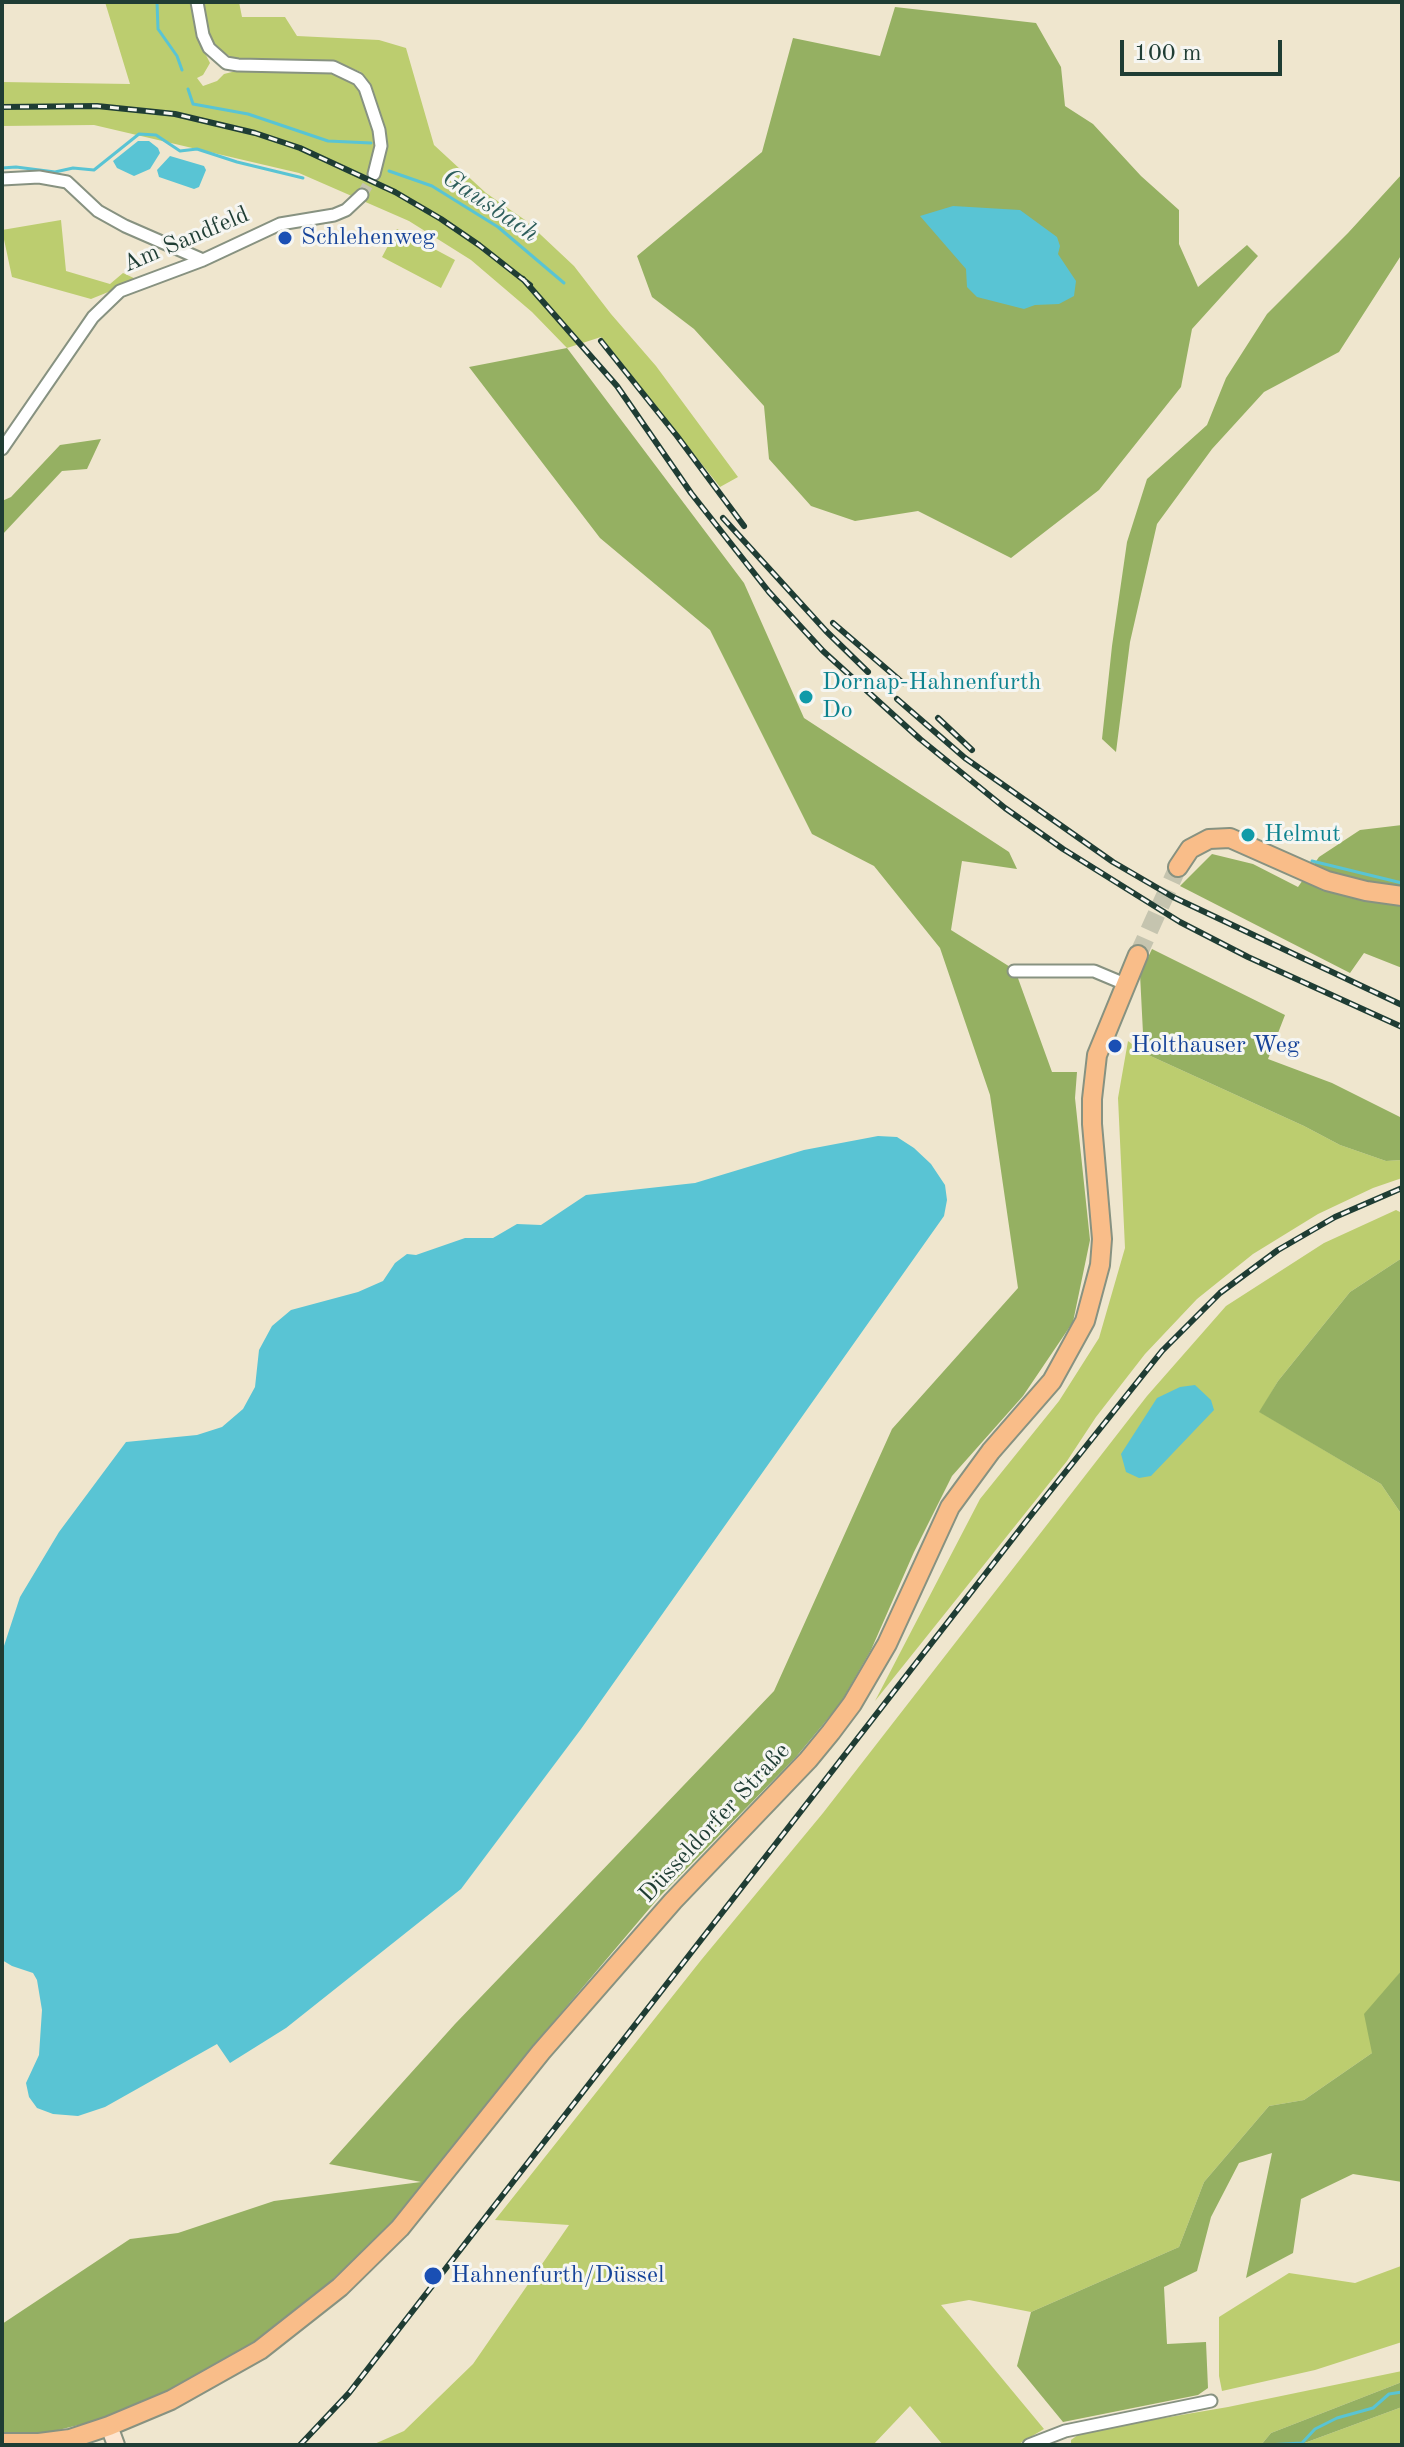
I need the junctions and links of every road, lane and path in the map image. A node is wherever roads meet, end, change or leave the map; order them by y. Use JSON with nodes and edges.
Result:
{"nodes":[{"id":1,"x":197,"y":2,"type":"edge"},
{"id":2,"x":374,"y":174,"type":"tunnel mouth"},
{"id":3,"x":2,"y":179,"type":"edge"},
{"id":4,"x":362,"y":195,"type":"tunnel mouth"},
{"id":5,"x":203,"y":260,"type":"junction"},
{"id":6,"x":2,"y":449,"type":"edge"},
{"id":7,"x":1178,"y":867,"type":"tunnel mouth"},
{"id":8,"x":1402,"y":896,"type":"edge"},
{"id":9,"x":1138,"y":955,"type":"tunnel mouth"},
{"id":10,"x":1014,"y":971,"type":"dead end"},
{"id":11,"x":1125,"y":984,"type":"junction"},
{"id":12,"x":1211,"y":2401,"type":"dead end"},
{"id":13,"x":109,"y":2426,"type":"junction"},
{"id":14,"x":2,"y":2443,"type":"edge"},
{"id":15,"x":116,"y":2445,"type":"edge"},
{"id":16,"x":1029,"y":2445,"type":"edge"}],
"edges":[{"from":1,"to":2,"type":"street"},
{"from":3,"to":5,"type":"street"},
{"from":4,"to":5,"type":"street","name":"Am Sandfeld"},
{"from":5,"to":6,"type":"street","name":"Am Sandfeld"},
{"from":7,"to":8,"type":"main road"},
{"from":9,"to":11,"type":"main road","name":"Düsseldorfer Straße"},
{"from":10,"to":11,"type":"street"},
{"from":11,"to":13,"type":"main road","name":"Düsseldorfer Straße"},
{"from":12,"to":16,"type":"street"},
{"from":13,"to":14,"type":"main road","name":"Düsseldorfer Straße"},
{"from":13,"to":15,"type":"main road"}]}
